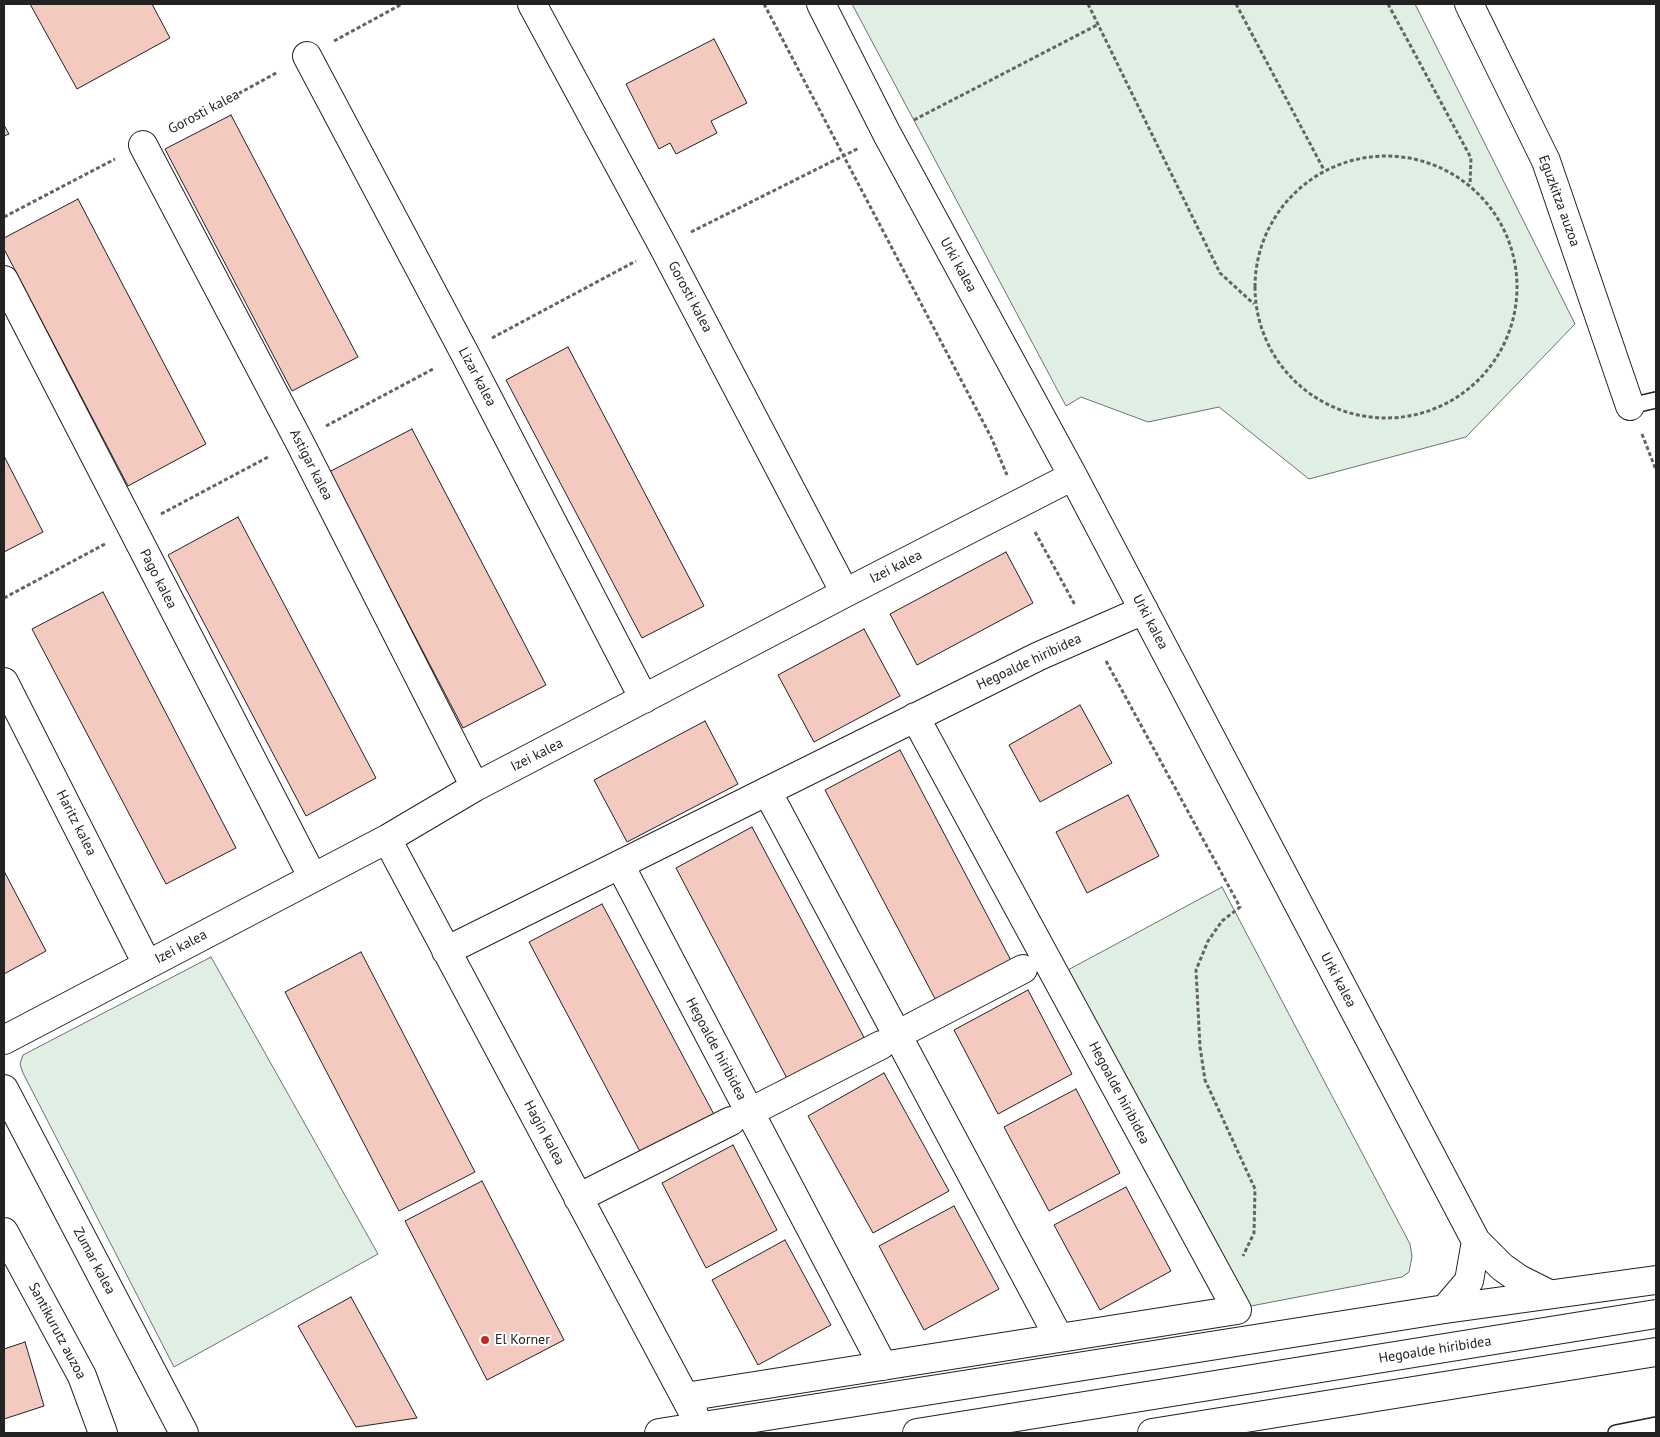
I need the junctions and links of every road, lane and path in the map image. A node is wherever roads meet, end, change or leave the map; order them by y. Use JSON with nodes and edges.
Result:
{"nodes":[{"id":1,"x":402,"y":4,"type":"edge"},
{"id":2,"x":532,"y":4,"type":"edge"},
{"id":3,"x":764,"y":4,"type":"edge"},
{"id":4,"x":821,"y":4,"type":"edge"},
{"id":5,"x":1088,"y":4,"type":"edge"},
{"id":6,"x":1236,"y":4,"type":"edge"},
{"id":7,"x":1388,"y":4,"type":"edge"},
{"id":8,"x":1469,"y":4,"type":"edge"},
{"id":9,"x":1099,"y":24,"type":"junction"},
{"id":10,"x":307,"y":56,"type":"junction"},
{"id":11,"x":887,"y":134,"type":"junction"},
{"id":12,"x":143,"y":145,"type":"junction"},
{"id":13,"x":843,"y":156,"type":"junction"},
{"id":14,"x":1324,"y":170,"type":"junction"},
{"id":15,"x":1470,"y":185,"type":"junction"},
{"id":16,"x":4,"y":217,"type":"edge"},
{"id":17,"x":663,"y":246,"type":"junction"},
{"id":18,"x":4,"y":280,"type":"edge"},
{"id":19,"x":1254,"y":304,"type":"junction"},
{"id":20,"x":464,"y":352,"type":"junction"},
{"id":21,"x":1656,"y":400,"type":"edge"},
{"id":22,"x":1630,"y":406,"type":"junction"},
{"id":23,"x":299,"y":441,"type":"junction"},
{"id":24,"x":1656,"y":470,"type":"edge"},
{"id":25,"x":1074,"y":476,"type":"junction"},
{"id":26,"x":1019,"y":503,"type":"junction"},
{"id":27,"x":132,"y":530,"type":"junction"},
{"id":28,"x":845,"y":593,"type":"junction"},
{"id":29,"x":4,"y":598,"type":"edge"},
{"id":30,"x":1144,"y":610,"type":"junction"},
{"id":31,"x":1091,"y":633,"type":"junction"},
{"id":32,"x":4,"y":682,"type":"edge"},
{"id":33,"x":644,"y":699,"type":"junction"},
{"id":34,"x":915,"y":717,"type":"junction"},
{"id":35,"x":475,"y":787,"type":"junction"},
{"id":36,"x":767,"y":791,"type":"junction"},
{"id":37,"x":387,"y":839,"type":"junction"},
{"id":38,"x":620,"y":865,"type":"junction"},
{"id":39,"x":313,"y":878,"type":"junction"},
{"id":40,"x":446,"y":951,"type":"junction"},
{"id":41,"x":148,"y":964,"type":"junction"},
{"id":42,"x":1023,"y":969,"type":"dead end"},
{"id":43,"x":4,"y":1040,"type":"edge"},
{"id":44,"x":889,"y":1040,"type":"junction"},
{"id":45,"x":4,"y":1089,"type":"edge"},
{"id":46,"x":740,"y":1116,"type":"junction"},
{"id":47,"x":578,"y":1198,"type":"junction"},
{"id":48,"x":4,"y":1232,"type":"edge"},
{"id":49,"x":1476,"y":1241,"type":"junction"},
{"id":50,"x":1240,"y":1262,"type":"dead end"},
{"id":51,"x":1656,"y":1280,"type":"edge"},
{"id":52,"x":1549,"y":1294,"type":"junction"},
{"id":53,"x":1445,"y":1309,"type":"junction"},
{"id":54,"x":1656,"y":1314,"type":"edge"},
{"id":55,"x":1060,"y":1338,"type":"junction"},
{"id":56,"x":1656,"y":1352,"type":"edge"},
{"id":57,"x":883,"y":1366,"type":"junction"},
{"id":58,"x":685,"y":1397,"type":"junction"},
{"id":59,"x":1656,"y":1425,"type":"edge"},
{"id":60,"x":701,"y":1427,"type":"junction"},
{"id":61,"x":103,"y":1433,"type":"edge"},
{"id":62,"x":184,"y":1433,"type":"edge"},
{"id":63,"x":659,"y":1433,"type":"edge"},
{"id":64,"x":917,"y":1433,"type":"edge"},
{"id":65,"x":1152,"y":1433,"type":"edge"},
{"id":66,"x":1616,"y":1433,"type":"edge"}],
"edges":[{"from":1,"to":10,"type":"path","name":"Gorosti kalea"},
{"from":2,"to":17,"type":"street","name":"Gorosti kalea"},
{"from":3,"to":13,"type":"path"},
{"from":4,"to":11,"type":"street","name":"Urki kalea"},
{"from":5,"to":9,"type":"path"},
{"from":6,"to":14,"type":"path"},
{"from":7,"to":15,"type":"path"},
{"from":8,"to":22,"type":"street","name":"Eguzkitza auzoa"},
{"from":9,"to":11,"type":"path"},
{"from":9,"to":19,"type":"path"},
{"from":10,"to":12,"type":"path","name":"Gorosti kalea"},
{"from":10,"to":20,"type":"street","name":"Lizar kalea"},
{"from":11,"to":13,"type":"path"},
{"from":11,"to":25,"type":"street","name":"Urki kalea"},
{"from":12,"to":16,"type":"path","name":"Gorosti kalea"},
{"from":12,"to":23,"type":"street","name":"Astigar kalea"},
{"from":13,"to":17,"type":"path"},
{"from":13,"to":26,"type":"path"},
{"from":14,"to":15,"type":"path"},
{"from":14,"to":19,"type":"path"},
{"from":15,"to":19,"type":"path"},
{"from":17,"to":20,"type":"path"},
{"from":17,"to":28,"type":"street","name":"Gorosti kalea"},
{"from":18,"to":27,"type":"street","name":"Pago kalea"},
{"from":20,"to":23,"type":"path"},
{"from":20,"to":33,"type":"street","name":"Lizar kalea"},
{"from":21,"to":22,"type":"lane"},
{"from":22,"to":24,"type":"path"},
{"from":23,"to":27,"type":"path"},
{"from":23,"to":35,"type":"street","name":"Astigar kalea"},
{"from":25,"to":26,"type":"street","name":"Izei kalea"},
{"from":25,"to":30,"type":"street","name":"Urki kalea"},
{"from":26,"to":28,"type":"street","name":"Izei kalea"},
{"from":26,"to":31,"type":"path"},
{"from":27,"to":29,"type":"path"},
{"from":27,"to":39,"type":"street","name":"Pago kalea"},
{"from":28,"to":33,"type":"street","name":"Izei kalea"},
{"from":30,"to":31,"type":"street","name":"Hegoalde hiribidea"},
{"from":30,"to":49,"type":"street","name":"Urki kalea"},
{"from":31,"to":34,"type":"street","name":"Hegoalde hiribidea"},
{"from":31,"to":50,"type":"path"},
{"from":32,"to":41,"type":"street","name":"Haritz kalea"},
{"from":33,"to":35,"type":"street","name":"Izei kalea"},
{"from":34,"to":36,"type":"street","name":"Hegoalde hiribidea"},
{"from":34,"to":55,"type":"street","name":"Hegoalde hiribidea"},
{"from":35,"to":37,"type":"street","name":"Izei kalea"},
{"from":36,"to":38,"type":"street","name":"Hegoalde hiribidea"},
{"from":36,"to":44,"type":"street"},
{"from":37,"to":39,"type":"street","name":"Izei kalea"},
{"from":37,"to":40,"type":"street","name":"Hagin kalea"},
{"from":38,"to":40,"type":"street","name":"Hegoalde hiribidea"},
{"from":38,"to":46,"type":"street","name":"Hegoalde hiribidea"},
{"from":39,"to":41,"type":"street","name":"Izei kalea"},
{"from":40,"to":47,"type":"street","name":"Hagin kalea"},
{"from":41,"to":43,"type":"street","name":"Izei kalea"},
{"from":42,"to":44,"type":"street"},
{"from":44,"to":46,"type":"street"},
{"from":44,"to":55,"type":"street"},
{"from":45,"to":62,"type":"street","name":"Zumar kalea"},
{"from":46,"to":47,"type":"street"},
{"from":46,"to":57,"type":"street","name":"Hegoalde hiribidea"},
{"from":47,"to":58,"type":"street","name":"Hagin kalea"},
{"from":48,"to":61,"type":"street","name":"Santikurutz auzoa"},
{"from":49,"to":52,"type":"street","name":"Urki kalea"},
{"from":49,"to":53,"type":"street"},
{"from":51,"to":52,"type":"street"},
{"from":52,"to":53,"type":"street"},
{"from":53,"to":60,"type":"street"},
{"from":54,"to":64,"type":"street","name":"Hegoalde hiribidea"},
{"from":55,"to":57,"type":"street","name":"Hegoalde hiribidea"},
{"from":56,"to":65,"type":"street"},
{"from":57,"to":58,"type":"street","name":"Hegoalde hiribidea"},
{"from":58,"to":60,"type":"street","name":"Hagin kalea"},
{"from":59,"to":66,"type":"lane"},
{"from":60,"to":63,"type":"street"}]}
